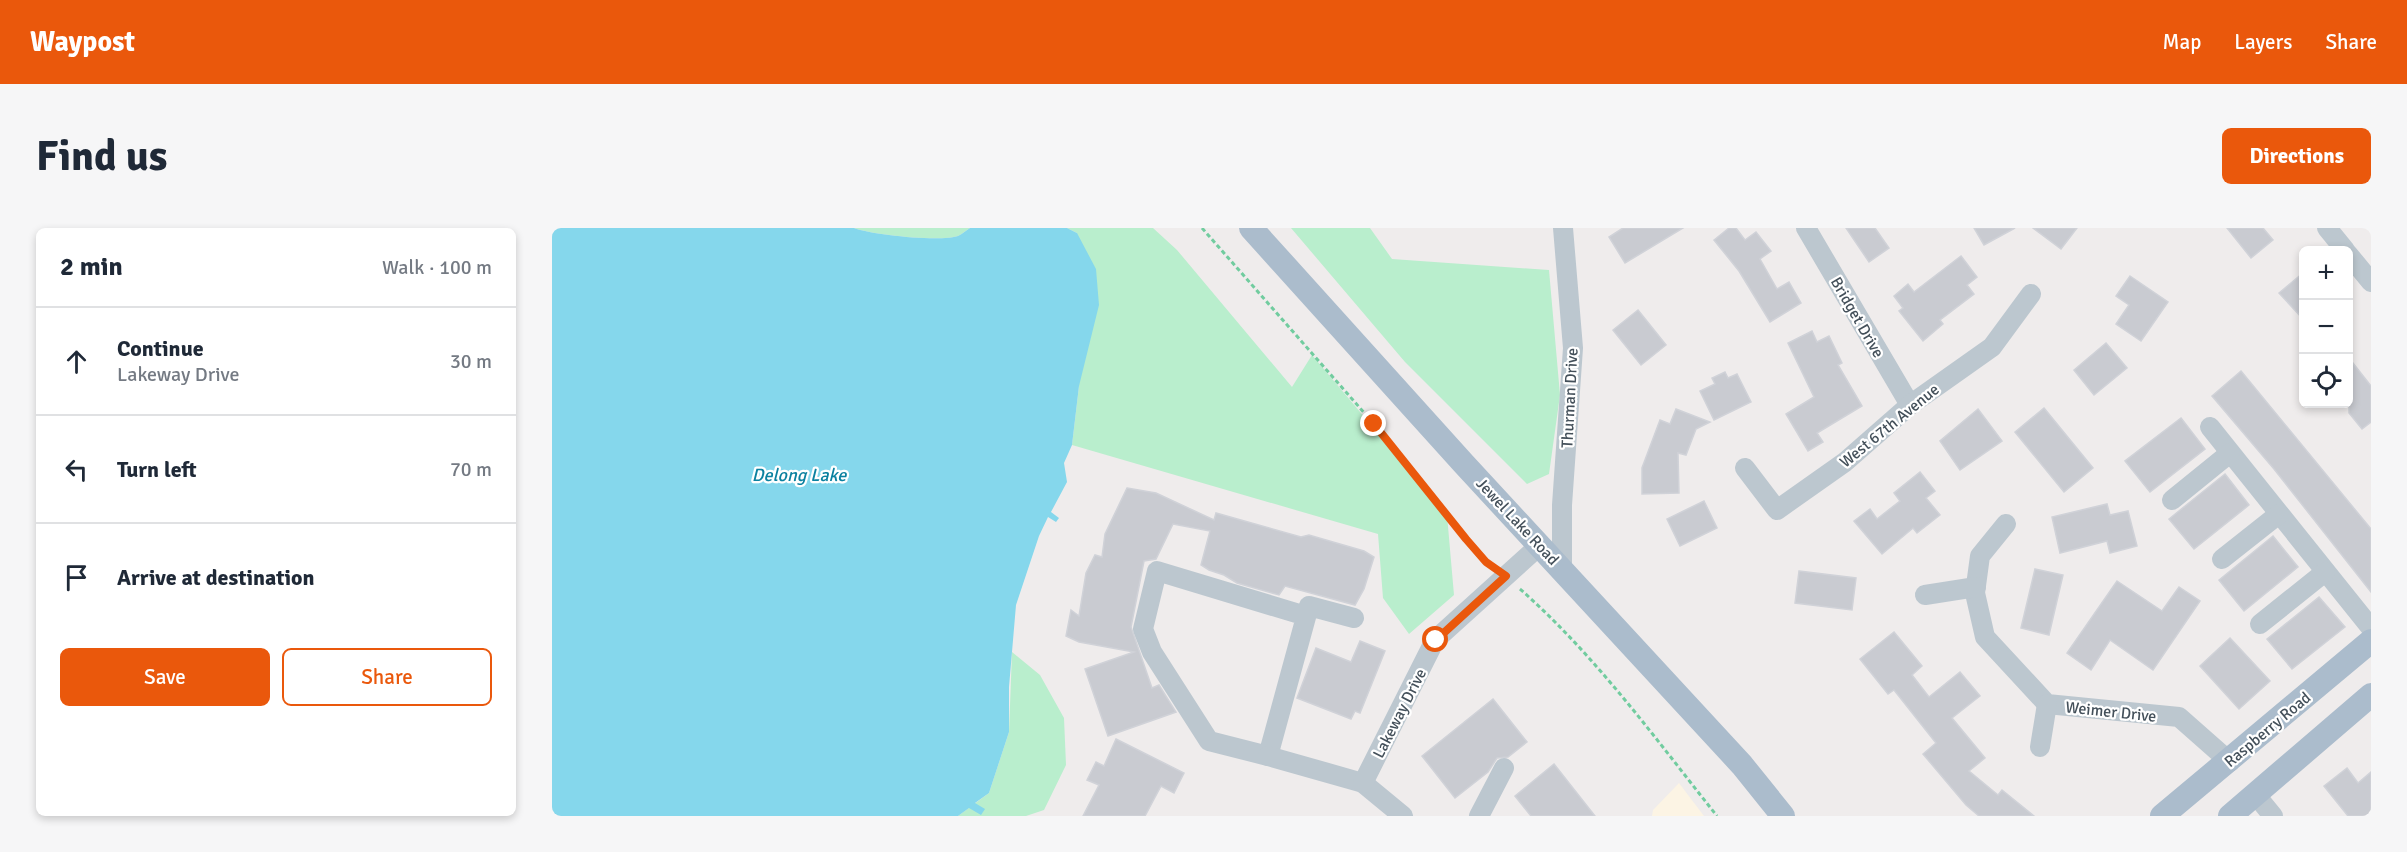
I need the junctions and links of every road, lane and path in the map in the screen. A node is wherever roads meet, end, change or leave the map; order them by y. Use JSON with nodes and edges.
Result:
{"nodes":[{"id":1,"x":1202,"y":228,"type":"edge"},
{"id":2,"x":1251,"y":228,"type":"edge"},
{"id":3,"x":1563,"y":228,"type":"edge"},
{"id":4,"x":1806,"y":228,"type":"edge"},
{"id":5,"x":2326,"y":228,"type":"edge"},
{"id":6,"x":2342,"y":246,"type":"edge"},
{"id":7,"x":2353,"y":259,"type":"edge"},
{"id":8,"x":2371,"y":282,"type":"edge"},
{"id":9,"x":2031,"y":294,"type":"dead end"},
{"id":10,"x":1910,"y":405,"type":"junction"},
{"id":11,"x":2210,"y":427,"type":"dead end"},
{"id":12,"x":2230,"y":453,"type":"junction"},
{"id":13,"x":1745,"y":468,"type":"dead end"},
{"id":14,"x":2172,"y":500,"type":"dead end"},
{"id":15,"x":2279,"y":514,"type":"junction"},
{"id":16,"x":2006,"y":524,"type":"dead end"},
{"id":17,"x":1540,"y":545,"type":"junction"},
{"id":18,"x":2222,"y":559,"type":"dead end"},
{"id":19,"x":1562,"y":568,"type":"junction"},
{"id":20,"x":2325,"y":572,"type":"junction"},
{"id":21,"x":1506,"y":576,"type":"junction"},
{"id":22,"x":1976,"y":587,"type":"junction"},
{"id":23,"x":1925,"y":595,"type":"dead end"},
{"id":24,"x":1306,"y":616,"type":"junction"},
{"id":25,"x":1354,"y":618,"type":"dead end"},
{"id":26,"x":2260,"y":624,"type":"dead end"},
{"id":27,"x":2371,"y":628,"type":"edge"},
{"id":28,"x":2371,"y":641,"type":"edge"},
{"id":29,"x":2371,"y":694,"type":"edge"},
{"id":30,"x":2047,"y":704,"type":"junction"},
{"id":31,"x":2040,"y":747,"type":"dead end"},
{"id":32,"x":1268,"y":756,"type":"junction"},
{"id":33,"x":2230,"y":762,"type":"junction"},
{"id":34,"x":1504,"y":768,"type":"dead end"},
{"id":35,"x":1363,"y":783,"type":"junction"},
{"id":36,"x":2255,"y":794,"type":"junction"},
{"id":37,"x":1403,"y":816,"type":"edge"},
{"id":38,"x":1479,"y":816,"type":"edge"},
{"id":39,"x":1717,"y":816,"type":"edge"},
{"id":40,"x":1783,"y":816,"type":"edge"},
{"id":41,"x":2162,"y":816,"type":"edge"},
{"id":42,"x":2230,"y":816,"type":"edge"},
{"id":43,"x":2273,"y":816,"type":"edge"}],
"edges":[{"from":1,"to":21,"type":"path"},
{"from":2,"to":17,"type":"main road","name":"Jewel Lake Road"},
{"from":3,"to":19,"type":"street","name":"Thurman Drive"},
{"from":4,"to":10,"type":"street","name":"Bridget Drive"},
{"from":5,"to":6,"type":"street"},
{"from":7,"to":8,"type":"street"},
{"from":9,"to":10,"type":"street","name":"West 67th Avenue"},
{"from":10,"to":13,"type":"street","name":"West 67th Avenue"},
{"from":11,"to":12,"type":"street"},
{"from":12,"to":14,"type":"street"},
{"from":12,"to":15,"type":"street"},
{"from":15,"to":18,"type":"street"},
{"from":15,"to":20,"type":"street"},
{"from":16,"to":22,"type":"street","name":"Weimer Drive"},
{"from":17,"to":19,"type":"main road","name":"Jewel Lake Road"},
{"from":17,"to":21,"type":"street","name":"Lakeway Drive"},
{"from":19,"to":40,"type":"main road","name":"Jewel Lake Road"},
{"from":20,"to":26,"type":"street"},
{"from":20,"to":27,"type":"street"},
{"from":21,"to":35,"type":"street","name":"Lakeway Drive"},
{"from":21,"to":39,"type":"path"},
{"from":22,"to":23,"type":"street"},
{"from":22,"to":30,"type":"street","name":"Weimer Drive"},
{"from":24,"to":25,"type":"street"},
{"from":24,"to":32,"type":"street"},
{"from":24,"to":32,"type":"street"},
{"from":28,"to":33,"type":"main road","name":"Raspberry Road"},
{"from":29,"to":36,"type":"main road"},
{"from":30,"to":31,"type":"street"},
{"from":30,"to":33,"type":"street","name":"Weimer Drive"},
{"from":32,"to":35,"type":"street"},
{"from":33,"to":41,"type":"main road","name":"Raspberry Road"},
{"from":34,"to":38,"type":"street"},
{"from":35,"to":37,"type":"street"},
{"from":36,"to":42,"type":"main road"},
{"from":36,"to":43,"type":"street"}]}
